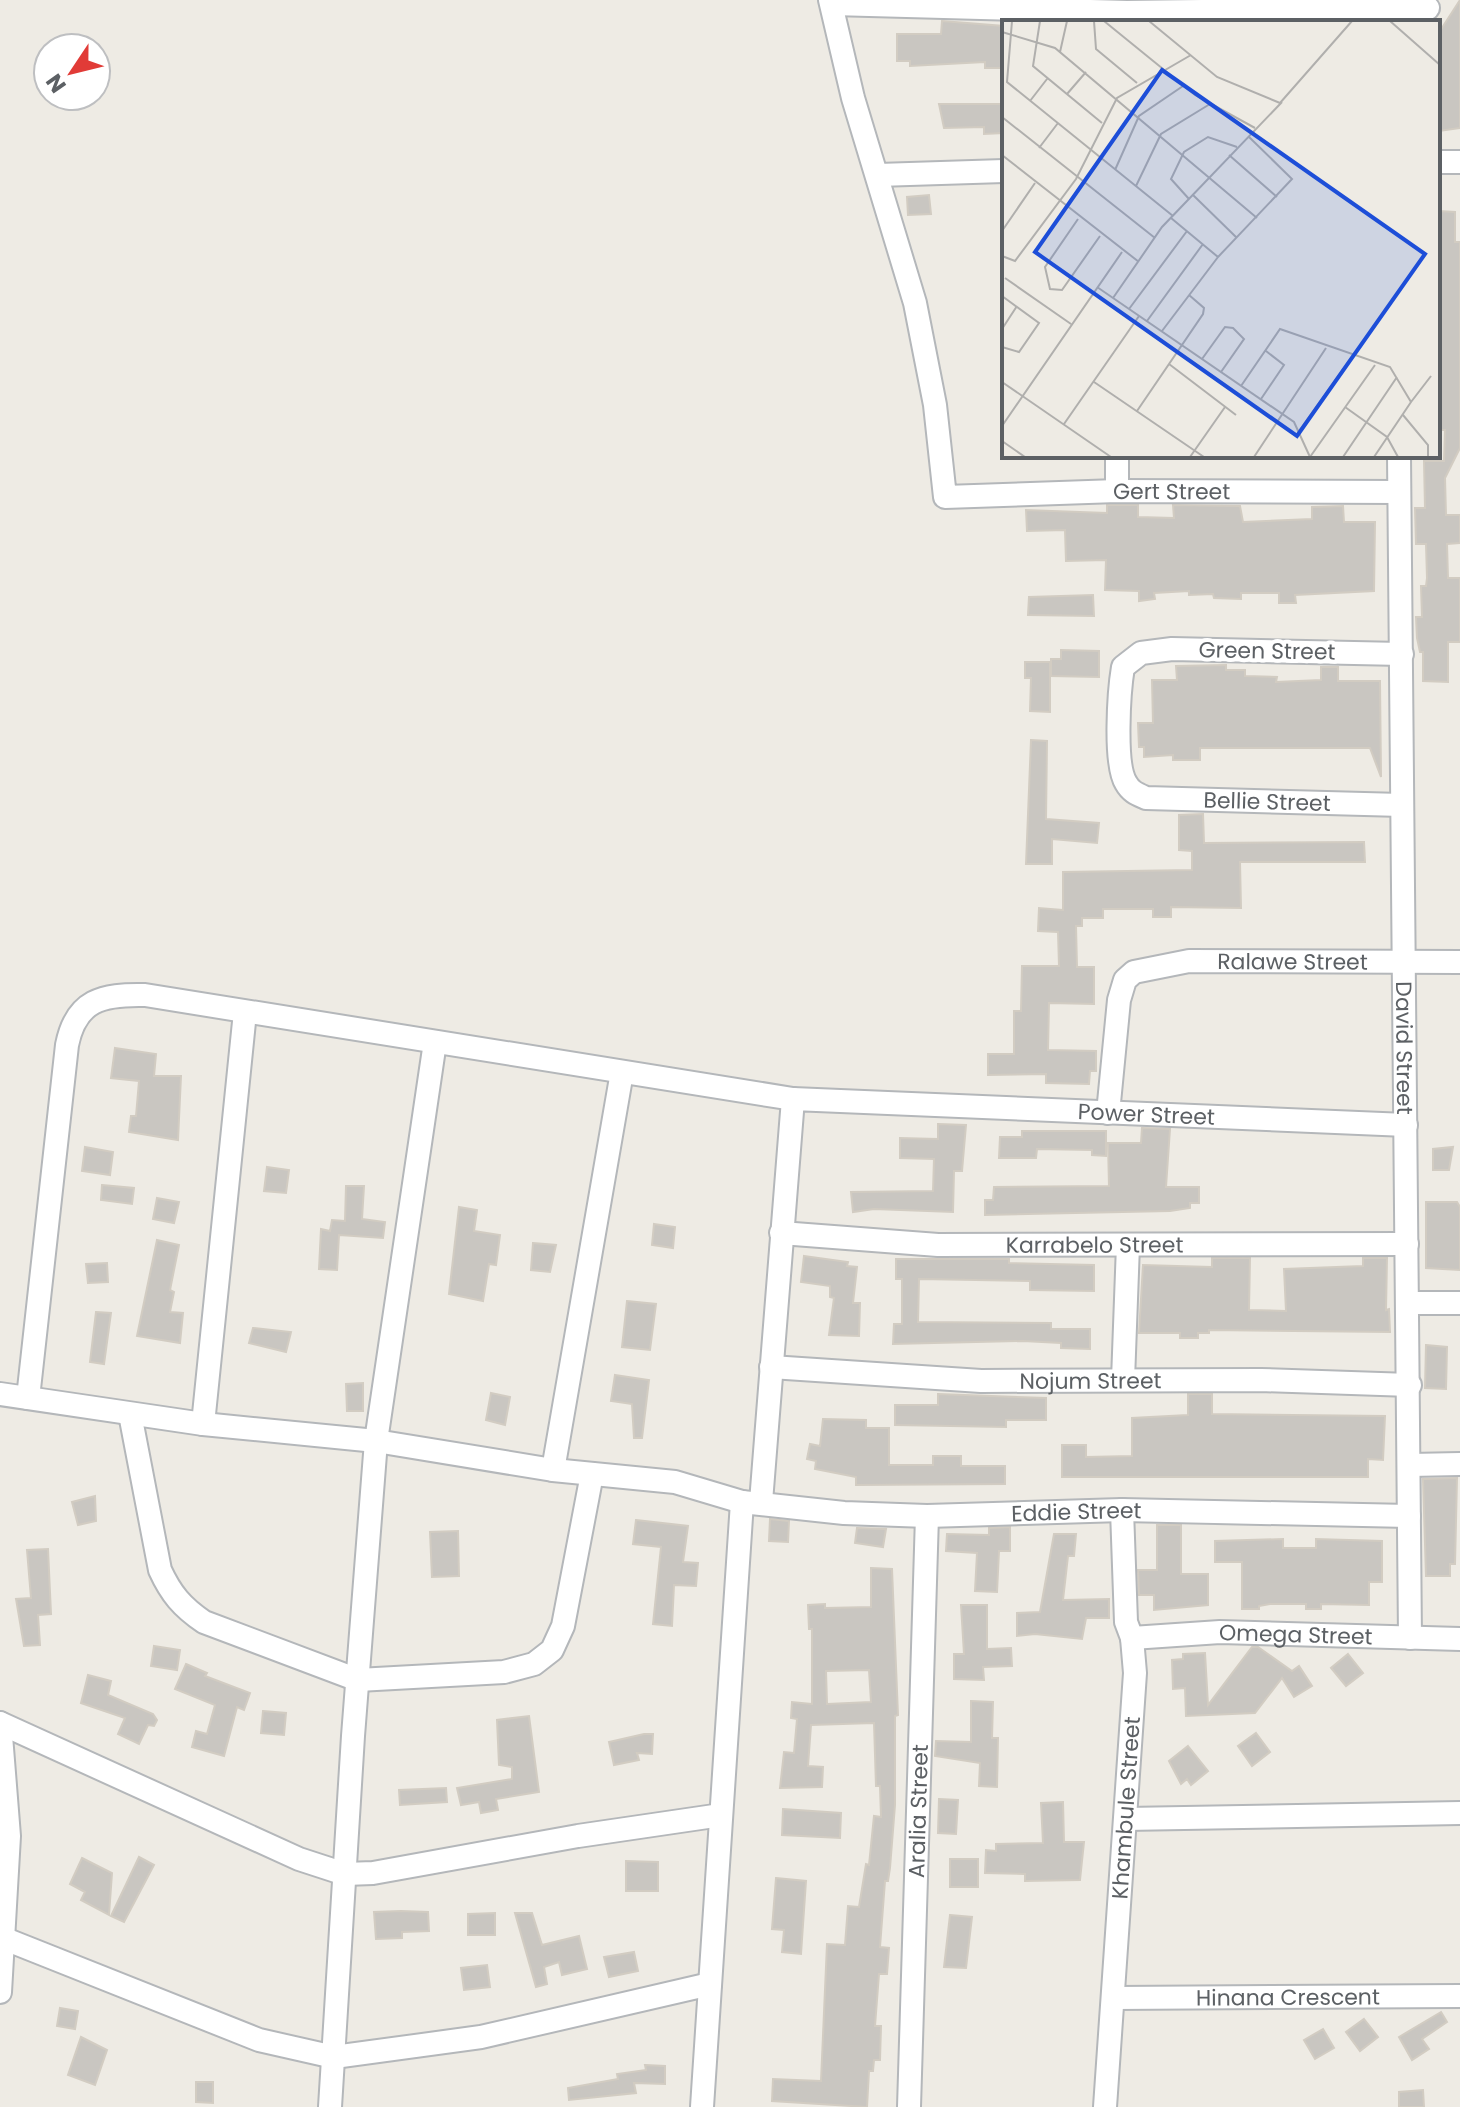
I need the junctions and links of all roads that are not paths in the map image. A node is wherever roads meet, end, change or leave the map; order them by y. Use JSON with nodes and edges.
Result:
{"nodes":[{"id":1,"x":831,"y":2,"type":"edge"},
{"id":2,"x":1427,"y":10,"type":"edge"},
{"id":3,"x":1127,"y":17,"type":"edge"},
{"id":4,"x":1002,"y":171,"type":"edge"},
{"id":5,"x":878,"y":175,"type":"junction"},
{"id":6,"x":1117,"y":458,"type":"edge"},
{"id":7,"x":1399,"y":458,"type":"edge"},
{"id":8,"x":1117,"y":491,"type":"junction"},
{"id":9,"x":1399,"y":492,"type":"junction"},
{"id":10,"x":1402,"y":654,"type":"junction"},
{"id":11,"x":1133,"y":793,"type":"joint"},
{"id":12,"x":1402,"y":805,"type":"junction"},
{"id":13,"x":1406,"y":962,"type":"junction"},
{"id":14,"x":1460,"y":962,"type":"edge"},
{"id":15,"x":245,"y":1012,"type":"junction"},
{"id":16,"x":435,"y":1042,"type":"junction"},
{"id":17,"x":622,"y":1072,"type":"junction"},
{"id":18,"x":793,"y":1099,"type":"junction"},
{"id":19,"x":1108,"y":1113,"type":"junction"},
{"id":20,"x":1406,"y":1125,"type":"junction"},
{"id":21,"x":781,"y":1233,"type":"junction"},
{"id":22,"x":1407,"y":1244,"type":"junction"},
{"id":23,"x":1128,"y":1245,"type":"junction"},
{"id":24,"x":1409,"y":1303,"type":"junction"},
{"id":25,"x":1460,"y":1303,"type":"edge"},
{"id":26,"x":771,"y":1367,"type":"junction"},
{"id":27,"x":1123,"y":1380,"type":"junction"},
{"id":28,"x":1410,"y":1385,"type":"junction"},
{"id":29,"x":0,"y":1394,"type":"edge"},
{"id":30,"x":28,"y":1398,"type":"junction"},
{"id":31,"x":130,"y":1414,"type":"junction"},
{"id":32,"x":203,"y":1424,"type":"junction"},
{"id":33,"x":376,"y":1441,"type":"junction"},
{"id":34,"x":1460,"y":1464,"type":"edge"},
{"id":35,"x":1410,"y":1465,"type":"junction"},
{"id":36,"x":553,"y":1470,"type":"junction"},
{"id":37,"x":592,"y":1474,"type":"junction"},
{"id":38,"x":752,"y":1502,"type":"junction"},
{"id":39,"x":1122,"y":1510,"type":"junction"},
{"id":40,"x":927,"y":1516,"type":"junction"},
{"id":41,"x":1409,"y":1516,"type":"junction"},
{"id":42,"x":1132,"y":1638,"type":"junction"},
{"id":43,"x":1410,"y":1638,"type":"junction"},
{"id":44,"x":1460,"y":1639,"type":"edge"},
{"id":45,"x":358,"y":1680,"type":"junction"},
{"id":46,"x":1460,"y":1813,"type":"edge"},
{"id":47,"x":721,"y":1815,"type":"junction"},
{"id":48,"x":1126,"y":1819,"type":"junction"},
{"id":49,"x":345,"y":1874,"type":"junction"},
{"id":50,"x":5,"y":1939,"type":"junction"},
{"id":51,"x":710,"y":1984,"type":"junction"},
{"id":52,"x":0,"y":1992,"type":"edge"},
{"id":53,"x":1460,"y":1996,"type":"edge"},
{"id":54,"x":1114,"y":1998,"type":"junction"},
{"id":55,"x":334,"y":2057,"type":"junction"},
{"id":56,"x":330,"y":2107,"type":"edge"},
{"id":57,"x":702,"y":2107,"type":"edge"},
{"id":58,"x":909,"y":2107,"type":"edge"},
{"id":59,"x":1105,"y":2107,"type":"edge"}],
"edges":[{"from":1,"to":3,"type":"street"},
{"from":1,"to":5,"type":"street"},
{"from":2,"to":3,"type":"street"},
{"from":4,"to":5,"type":"street"},
{"from":5,"to":8,"type":"street","name":"Gert Street"},
{"from":6,"to":8,"type":"street"},
{"from":7,"to":9,"type":"street","name":"David Street"},
{"from":8,"to":9,"type":"street","name":"Gert Street"},
{"from":9,"to":10,"type":"street","name":"David Street"},
{"from":10,"to":11,"type":"street","name":"Green Street"},
{"from":10,"to":12,"type":"street","name":"David Street"},
{"from":11,"to":12,"type":"street","name":"Bellie Street"},
{"from":12,"to":13,"type":"street","name":"David Street"},
{"from":13,"to":14,"type":"street","name":"Ralawe Street"},
{"from":13,"to":19,"type":"street","name":"Ralawe Street"},
{"from":13,"to":20,"type":"street","name":"David Street"},
{"from":15,"to":16,"type":"street","name":"Power Street"},
{"from":15,"to":30,"type":"street","name":"Power Street"},
{"from":15,"to":32,"type":"street"},
{"from":16,"to":17,"type":"street","name":"Power Street"},
{"from":16,"to":33,"type":"street"},
{"from":17,"to":18,"type":"street","name":"Power Street"},
{"from":17,"to":36,"type":"street"},
{"from":18,"to":19,"type":"street","name":"Power Street"},
{"from":18,"to":21,"type":"street"},
{"from":19,"to":20,"type":"street","name":"Power Street"},
{"from":20,"to":22,"type":"street","name":"David Street"},
{"from":21,"to":23,"type":"street","name":"Karrabelo Street"},
{"from":21,"to":26,"type":"street"},
{"from":22,"to":23,"type":"street","name":"Karrabelo Street"},
{"from":22,"to":24,"type":"street","name":"David Street"},
{"from":23,"to":27,"type":"street"},
{"from":24,"to":25,"type":"street"},
{"from":24,"to":28,"type":"street","name":"David Street"},
{"from":26,"to":27,"type":"street","name":"Nojum Street"},
{"from":26,"to":38,"type":"street"},
{"from":27,"to":28,"type":"street","name":"Nojum Street"},
{"from":28,"to":35,"type":"street","name":"David Street"},
{"from":29,"to":30,"type":"street","name":"Eddie Street"},
{"from":30,"to":31,"type":"street","name":"Eddie Street"},
{"from":31,"to":32,"type":"street","name":"Eddie Street"},
{"from":31,"to":45,"type":"street"},
{"from":32,"to":33,"type":"street","name":"Eddie Street"},
{"from":33,"to":36,"type":"street","name":"Eddie Street"},
{"from":33,"to":45,"type":"street"},
{"from":34,"to":35,"type":"street"},
{"from":35,"to":41,"type":"street","name":"David Street"},
{"from":36,"to":37,"type":"street","name":"Eddie Street"},
{"from":37,"to":38,"type":"street","name":"Eddie Street"},
{"from":37,"to":45,"type":"street"},
{"from":38,"to":40,"type":"street","name":"Eddie Street"},
{"from":38,"to":47,"type":"street"},
{"from":39,"to":40,"type":"street","name":"Eddie Street"},
{"from":39,"to":41,"type":"street","name":"Eddie Street"},
{"from":39,"to":42,"type":"street","name":"Khambule Street"},
{"from":40,"to":58,"type":"street","name":"Aralia Street"},
{"from":41,"to":43,"type":"street","name":"David Street"},
{"from":42,"to":43,"type":"street","name":"Omega Street"},
{"from":42,"to":48,"type":"street","name":"Khambule Street"},
{"from":43,"to":44,"type":"street","name":"Omega Street"},
{"from":45,"to":49,"type":"street"},
{"from":46,"to":48,"type":"street"},
{"from":47,"to":49,"type":"street"},
{"from":47,"to":51,"type":"street"},
{"from":48,"to":54,"type":"street","name":"Khambule Street"},
{"from":49,"to":50,"type":"street"},
{"from":49,"to":55,"type":"street"},
{"from":50,"to":52,"type":"street"},
{"from":50,"to":55,"type":"street"},
{"from":51,"to":55,"type":"street"},
{"from":51,"to":57,"type":"street"},
{"from":53,"to":54,"type":"street","name":"Hinana Crescent"},
{"from":54,"to":59,"type":"street","name":"Khambule Street"},
{"from":55,"to":56,"type":"street"}]}
